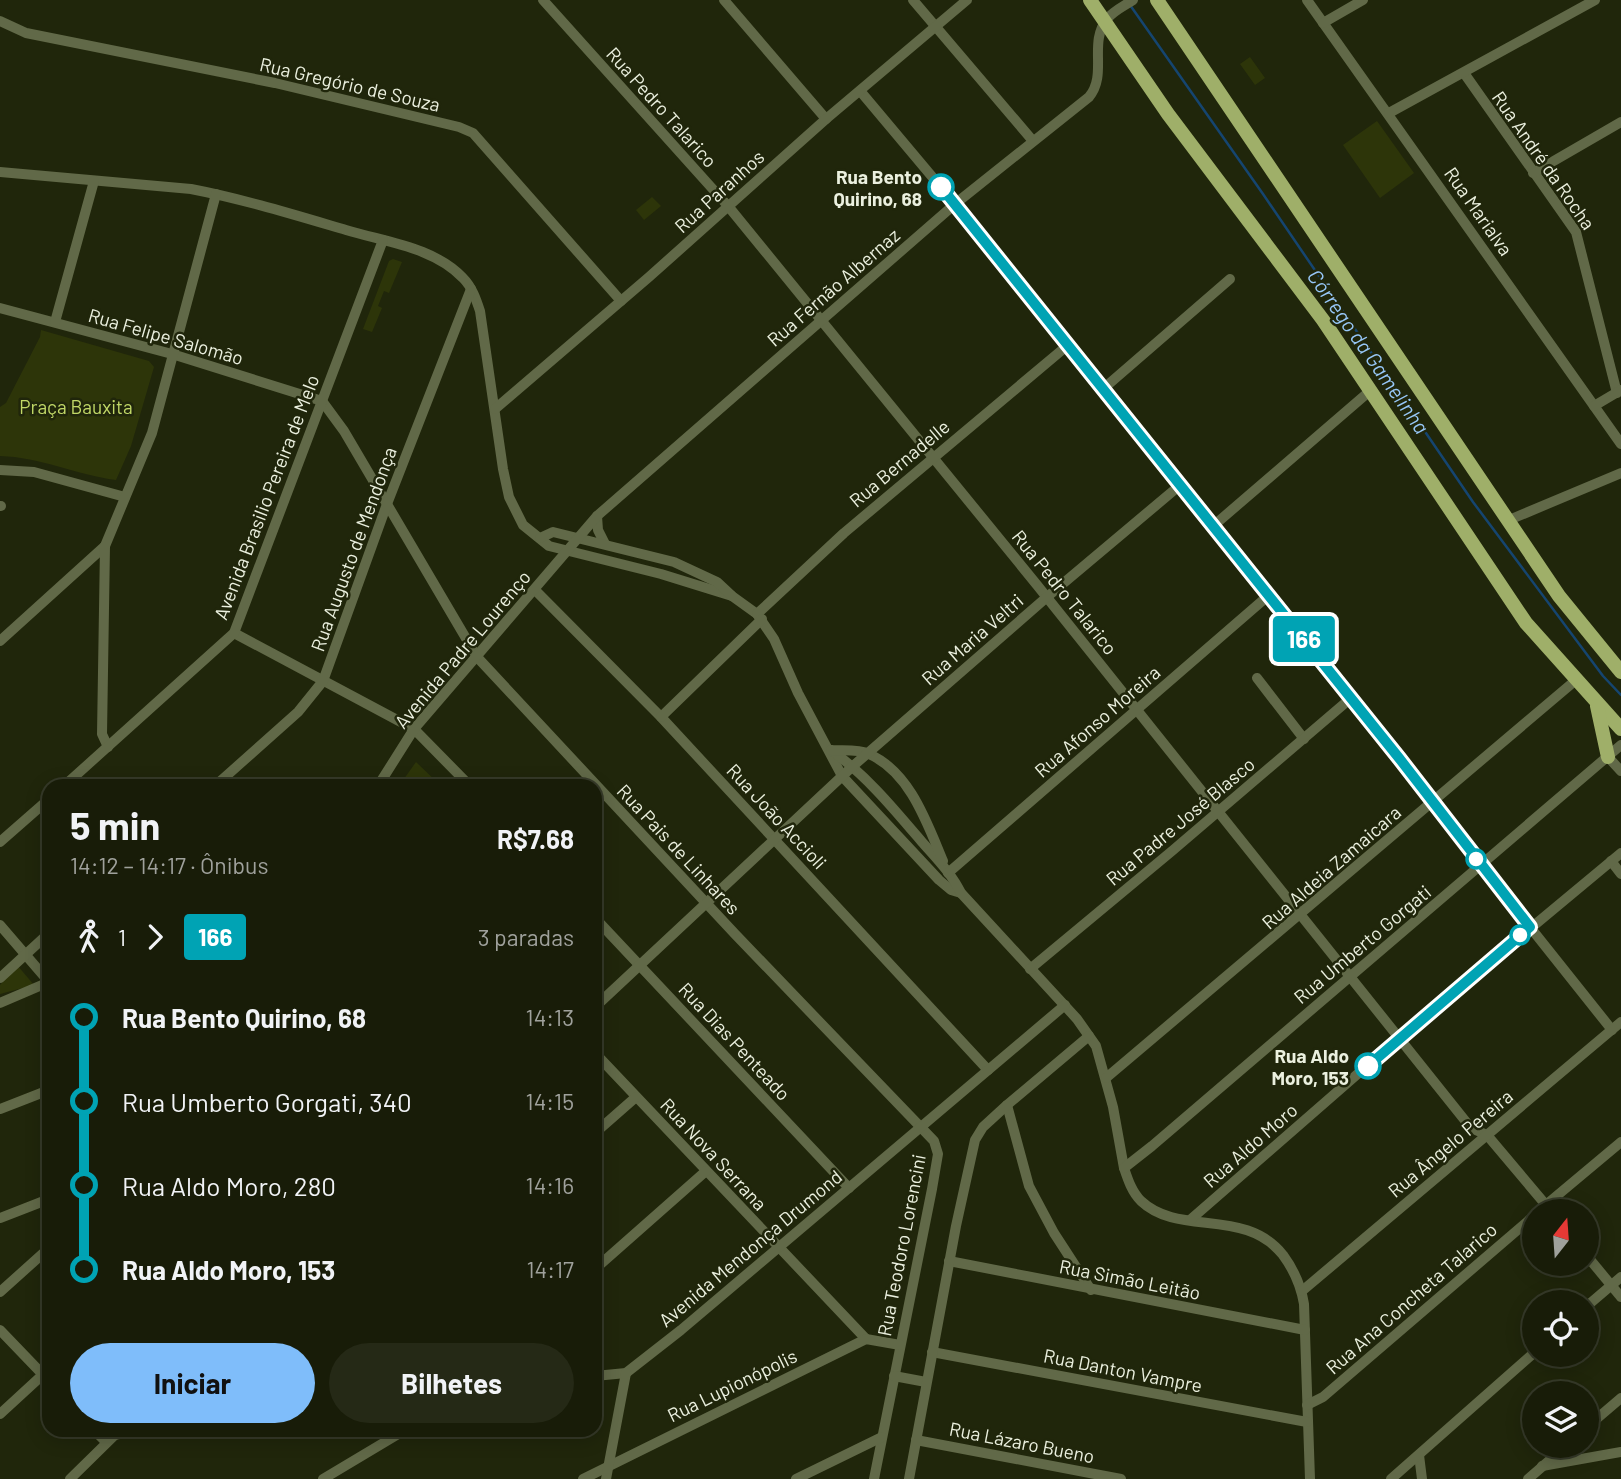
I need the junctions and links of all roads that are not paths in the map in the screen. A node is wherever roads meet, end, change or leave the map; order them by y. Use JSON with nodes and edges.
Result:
{"nodes":[{"id":1,"x":543,"y":0,"type":"edge"},
{"id":2,"x":724,"y":0,"type":"edge"},
{"id":3,"x":914,"y":0,"type":"edge"},
{"id":4,"x":967,"y":0,"type":"edge"},
{"id":5,"x":1090,"y":0,"type":"edge"},
{"id":6,"x":1133,"y":0,"type":"edge"},
{"id":7,"x":1157,"y":0,"type":"edge"},
{"id":8,"x":1307,"y":0,"type":"edge"},
{"id":9,"x":1363,"y":0,"type":"edge"},
{"id":10,"x":1595,"y":0,"type":"edge"},
{"id":11,"x":0,"y":21,"type":"edge"},
{"id":12,"x":1105,"y":21,"type":"junction"},
{"id":13,"x":1323,"y":23,"type":"junction"},
{"id":14,"x":937,"y":27,"type":"junction"},
{"id":15,"x":1464,"y":72,"type":"junction"},
{"id":16,"x":861,"y":92,"type":"junction"},
{"id":17,"x":1389,"y":113,"type":"junction"},
{"id":18,"x":826,"y":120,"type":"junction"},
{"id":19,"x":1621,"y":122,"type":"edge"},
{"id":20,"x":1033,"y":141,"type":"junction"},
{"id":21,"x":0,"y":172,"type":"edge"},
{"id":22,"x":1533,"y":173,"type":"junction"},
{"id":23,"x":93,"y":181,"type":"junction"},
{"id":24,"x":216,"y":194,"type":"junction"},
{"id":25,"x":955,"y":204,"type":"junction"},
{"id":26,"x":728,"y":206,"type":"junction"},
{"id":27,"x":383,"y":240,"type":"junction"},
{"id":28,"x":1230,"y":279,"type":"dead end"},
{"id":29,"x":471,"y":289,"type":"junction"},
{"id":30,"x":621,"y":301,"type":"junction"},
{"id":31,"x":0,"y":307,"type":"edge"},
{"id":32,"x":821,"y":320,"type":"junction"},
{"id":33,"x":55,"y":322,"type":"junction"},
{"id":34,"x":1068,"y":345,"type":"junction"},
{"id":35,"x":173,"y":354,"type":"junction"},
{"id":36,"x":1103,"y":389,"type":"junction"},
{"id":37,"x":1371,"y":390,"type":"junction"},
{"id":38,"x":1619,"y":392,"type":"edge"},
{"id":39,"x":322,"y":401,"type":"junction"},
{"id":40,"x":1594,"y":406,"type":"junction"},
{"id":41,"x":495,"y":409,"type":"junction"},
{"id":42,"x":1621,"y":444,"type":"edge"},
{"id":43,"x":933,"y":457,"type":"junction"},
{"id":44,"x":0,"y":470,"type":"edge"},
{"id":45,"x":1621,"y":473,"type":"edge"},
{"id":46,"x":1180,"y":486,"type":"junction"},
{"id":47,"x":125,"y":496,"type":"junction"},
{"id":48,"x":387,"y":504,"type":"junction"},
{"id":49,"x":597,"y":516,"type":"junction"},
{"id":50,"x":1509,"y":520,"type":"junction"},
{"id":51,"x":1212,"y":527,"type":"junction"},
{"id":52,"x":540,"y":538,"type":"junction"},
{"id":53,"x":579,"y":538,"type":"junction"},
{"id":54,"x":605,"y":544,"type":"junction"},
{"id":55,"x":105,"y":546,"type":"junction"},
{"id":56,"x":568,"y":552,"type":"junction"},
{"id":57,"x":535,"y":590,"type":"junction"},
{"id":58,"x":732,"y":596,"type":"junction"},
{"id":59,"x":1269,"y":596,"type":"junction"},
{"id":60,"x":1047,"y":597,"type":"junction"},
{"id":61,"x":759,"y":617,"type":"junction"},
{"id":62,"x":234,"y":633,"type":"junction"},
{"id":63,"x":0,"y":641,"type":"edge"},
{"id":64,"x":477,"y":657,"type":"junction"},
{"id":65,"x":1621,"y":672,"type":"edge"},
{"id":66,"x":1257,"y":678,"type":"dead end"},
{"id":67,"x":1576,"y":680,"type":"junction"},
{"id":68,"x":323,"y":681,"type":"junction"},
{"id":69,"x":1351,"y":698,"type":"junction"},
{"id":70,"x":1596,"y":701,"type":"junction"},
{"id":71,"x":1138,"y":710,"type":"junction"},
{"id":72,"x":661,"y":717,"type":"junction"},
{"id":73,"x":414,"y":729,"type":"junction"},
{"id":74,"x":1621,"y":729,"type":"edge"},
{"id":75,"x":1304,"y":738,"type":"junction"},
{"id":76,"x":1621,"y":745,"type":"edge"},
{"id":77,"x":108,"y":747,"type":"junction"},
{"id":78,"x":831,"y":750,"type":"junction"},
{"id":79,"x":868,"y":753,"type":"junction"},
{"id":80,"x":1608,"y":757,"type":"junction"},
{"id":81,"x":853,"y":766,"type":"junction"},
{"id":82,"x":1621,"y":771,"type":"edge"},
{"id":83,"x":842,"y":776,"type":"junction"},
{"id":84,"x":72,"y":779,"type":"edge"},
{"id":85,"x":223,"y":779,"type":"edge"},
{"id":86,"x":382,"y":779,"type":"edge"},
{"id":87,"x":463,"y":779,"type":"edge"},
{"id":88,"x":591,"y":779,"type":"edge"},
{"id":89,"x":602,"y":791,"type":"edge"},
{"id":90,"x":1433,"y":802,"type":"junction"},
{"id":91,"x":42,"y":805,"type":"edge"},
{"id":92,"x":1218,"y":811,"type":"junction"},
{"id":93,"x":776,"y":839,"type":"junction"},
{"id":94,"x":0,"y":842,"type":"edge"},
{"id":95,"x":1621,"y":853,"type":"edge"},
{"id":96,"x":1611,"y":861,"type":"junction"},
{"id":97,"x":1481,"y":865,"type":"junction"},
{"id":98,"x":948,"y":873,"type":"junction"},
{"id":99,"x":1621,"y":873,"type":"edge"},
{"id":100,"x":961,"y":893,"type":"junction"},
{"id":101,"x":706,"y":903,"type":"junction"},
{"id":102,"x":1301,"y":916,"type":"junction"},
{"id":103,"x":0,"y":925,"type":"edge"},
{"id":104,"x":602,"y":925,"type":"edge"},
{"id":105,"x":1530,"y":927,"type":"junction"},
{"id":106,"x":42,"y":939,"type":"edge"},
{"id":107,"x":25,"y":955,"type":"junction"},
{"id":108,"x":640,"y":965,"type":"junction"},
{"id":109,"x":1030,"y":968,"type":"junction"},
{"id":110,"x":42,"y":974,"type":"edge"},
{"id":111,"x":1350,"y":976,"type":"junction"},
{"id":112,"x":0,"y":978,"type":"edge"},
{"id":113,"x":42,"y":985,"type":"edge"},
{"id":114,"x":602,"y":1000,"type":"edge"},
{"id":115,"x":0,"y":1003,"type":"edge"},
{"id":116,"x":1065,"y":1005,"type":"junction"},
{"id":117,"x":1617,"y":1026,"type":"edge"},
{"id":118,"x":1090,"y":1036,"type":"junction"},
{"id":119,"x":1400,"y":1037,"type":"junction"},
{"id":120,"x":602,"y":1061,"type":"edge"},
{"id":121,"x":988,"y":1070,"type":"junction"},
{"id":122,"x":1106,"y":1079,"type":"junction"},
{"id":123,"x":42,"y":1093,"type":"edge"},
{"id":124,"x":636,"y":1097,"type":"junction"},
{"id":125,"x":1007,"y":1105,"type":"junction"},
{"id":126,"x":0,"y":1110,"type":"edge"},
{"id":127,"x":602,"y":1127,"type":"edge"},
{"id":128,"x":920,"y":1128,"type":"junction"},
{"id":129,"x":1487,"y":1135,"type":"junction"},
{"id":130,"x":1621,"y":1142,"type":"edge"},
{"id":131,"x":1124,"y":1168,"type":"junction"},
{"id":132,"x":706,"y":1171,"type":"junction"},
{"id":133,"x":849,"y":1188,"type":"junction"},
{"id":134,"x":1537,"y":1199,"type":"edge"},
{"id":135,"x":1556,"y":1199,"type":"edge"},
{"id":136,"x":42,"y":1202,"type":"edge"},
{"id":137,"x":0,"y":1218,"type":"edge"},
{"id":138,"x":1190,"y":1220,"type":"junction"},
{"id":139,"x":1522,"y":1226,"type":"edge"},
{"id":140,"x":779,"y":1248,"type":"junction"},
{"id":141,"x":42,"y":1254,"type":"edge"},
{"id":142,"x":949,"y":1261,"type":"junction"},
{"id":143,"x":602,"y":1263,"type":"edge"},
{"id":144,"x":1600,"y":1272,"type":"edge"},
{"id":145,"x":1621,"y":1277,"type":"edge"},
{"id":146,"x":1611,"y":1285,"type":"junction"},
{"id":147,"x":1091,"y":1290,"type":"junction"},
{"id":148,"x":1302,"y":1291,"type":"junction"},
{"id":149,"x":0,"y":1292,"type":"edge"},
{"id":150,"x":1599,"y":1296,"type":"edge"},
{"id":151,"x":1621,"y":1297,"type":"edge"},
{"id":152,"x":0,"y":1330,"type":"edge"},
{"id":153,"x":1305,"y":1330,"type":"junction"},
{"id":154,"x":866,"y":1339,"type":"junction"},
{"id":155,"x":900,"y":1345,"type":"junction"},
{"id":156,"x":932,"y":1352,"type":"junction"},
{"id":157,"x":1522,"y":1364,"type":"edge"},
{"id":158,"x":42,"y":1370,"type":"edge"},
{"id":159,"x":626,"y":1373,"type":"junction"},
{"id":160,"x":602,"y":1375,"type":"edge"},
{"id":161,"x":894,"y":1376,"type":"junction"},
{"id":162,"x":42,"y":1379,"type":"edge"},
{"id":163,"x":926,"y":1382,"type":"junction"},
{"id":164,"x":1621,"y":1398,"type":"edge"},
{"id":165,"x":1307,"y":1405,"type":"junction"},
{"id":166,"x":0,"y":1414,"type":"edge"},
{"id":167,"x":1599,"y":1417,"type":"edge"},
{"id":168,"x":1307,"y":1422,"type":"junction"},
{"id":169,"x":112,"y":1437,"type":"edge"},
{"id":170,"x":393,"y":1437,"type":"edge"},
{"id":171,"x":882,"y":1437,"type":"junction"},
{"id":172,"x":916,"y":1440,"type":"junction"},
{"id":173,"x":1621,"y":1452,"type":"edge"},
{"id":174,"x":1419,"y":1455,"type":"junction"},
{"id":175,"x":1552,"y":1458,"type":"edge"},
{"id":176,"x":608,"y":1466,"type":"junction"},
{"id":177,"x":1542,"y":1466,"type":"junction"},
{"id":178,"x":70,"y":1479,"type":"edge"},
{"id":179,"x":323,"y":1479,"type":"edge"},
{"id":180,"x":583,"y":1479,"type":"edge"},
{"id":181,"x":606,"y":1479,"type":"edge"},
{"id":182,"x":796,"y":1479,"type":"edge"},
{"id":183,"x":874,"y":1479,"type":"edge"},
{"id":184,"x":909,"y":1479,"type":"edge"},
{"id":185,"x":1121,"y":1479,"type":"edge"},
{"id":186,"x":1310,"y":1479,"type":"edge"},
{"id":187,"x":1391,"y":1479,"type":"edge"},
{"id":188,"x":1422,"y":1479,"type":"edge"},
{"id":189,"x":1528,"y":1479,"type":"edge"}],
"edges":[{"from":1,"to":26,"type":"street","name":"Rua Pedro Talarico"},
{"from":2,"to":18,"type":"street"},
{"from":3,"to":14,"type":"street"},
{"from":4,"to":14,"type":"street","name":"Rua Paranhos"},
{"from":5,"to":12,"type":"main road"},
{"from":6,"to":12,"type":"street"},
{"from":7,"to":50,"type":"main road"},
{"from":8,"to":13,"type":"street","name":"Rua Marialva"},
{"from":9,"to":13,"type":"street"},
{"from":10,"to":15,"type":"street"},
{"from":11,"to":30,"type":"street","name":"Rua Gregório de Souza"},
{"from":12,"to":20,"type":"street","name":"Rua Fernão Albernaz"},
{"from":12,"to":37,"type":"main road"},
{"from":13,"to":17,"type":"street","name":"Rua Marialva"},
{"from":14,"to":16,"type":"street","name":"Rua Paranhos"},
{"from":14,"to":20,"type":"street"},
{"from":15,"to":17,"type":"street"},
{"from":15,"to":22,"type":"street","name":"Rua André da Rocha"},
{"from":16,"to":18,"type":"street","name":"Rua Paranhos"},
{"from":16,"to":25,"type":"street"},
{"from":17,"to":40,"type":"street","name":"Rua Marialva"},
{"from":18,"to":26,"type":"street","name":"Rua Paranhos"},
{"from":19,"to":22,"type":"street"},
{"from":20,"to":25,"type":"street","name":"Rua Fernão Albernaz"},
{"from":21,"to":23,"type":"street"},
{"from":22,"to":38,"type":"street","name":"Rua André da Rocha"},
{"from":23,"to":24,"type":"street"},
{"from":23,"to":33,"type":"street"},
{"from":24,"to":27,"type":"street"},
{"from":24,"to":35,"type":"street"},
{"from":25,"to":32,"type":"street","name":"Rua Fernão Albernaz"},
{"from":25,"to":34,"type":"street"},
{"from":26,"to":30,"type":"street","name":"Rua Paranhos"},
{"from":26,"to":32,"type":"street","name":"Rua Pedro Talarico"},
{"from":27,"to":29,"type":"street"},
{"from":27,"to":39,"type":"street","name":"Avenida Brasilio Pereira de Melo"},
{"from":28,"to":36,"type":"street"},
{"from":29,"to":41,"type":"street"},
{"from":29,"to":48,"type":"street","name":"Rua Augusto de Mendonça"},
{"from":30,"to":41,"type":"street","name":"Rua Paranhos"},
{"from":31,"to":33,"type":"street","name":"Rua Felipe Salomão"},
{"from":32,"to":43,"type":"street","name":"Rua Pedro Talarico"},
{"from":32,"to":49,"type":"street","name":"Rua Fernão Albernaz"},
{"from":33,"to":35,"type":"street","name":"Rua Felipe Salomão"},
{"from":34,"to":36,"type":"street"},
{"from":34,"to":43,"type":"street","name":"Rua Bernadelle"},
{"from":35,"to":39,"type":"street","name":"Rua Felipe Salomão"},
{"from":35,"to":47,"type":"street"},
{"from":36,"to":46,"type":"street"},
{"from":37,"to":51,"type":"street"},
{"from":37,"to":67,"type":"main road"},
{"from":38,"to":40,"type":"street"},
{"from":39,"to":48,"type":"street","name":"Rua Pais de Linhares"},
{"from":39,"to":62,"type":"street","name":"Avenida Brasilio Pereira de Melo"},
{"from":40,"to":42,"type":"street","name":"Rua Marialva"},
{"from":41,"to":52,"type":"street"},
{"from":43,"to":60,"type":"street","name":"Rua Pedro Talarico"},
{"from":43,"to":61,"type":"street","name":"Rua Bernadelle"},
{"from":44,"to":47,"type":"street"},
{"from":45,"to":50,"type":"street"},
{"from":46,"to":51,"type":"street"},
{"from":46,"to":60,"type":"street","name":"Rua Maria Veltri"},
{"from":47,"to":55,"type":"street"},
{"from":48,"to":64,"type":"street","name":"Rua Pais de Linhares"},
{"from":48,"to":68,"type":"street","name":"Rua Augusto de Mendonça"},
{"from":49,"to":53,"type":"street","name":"Rua Fernão Albernaz"},
{"from":49,"to":54,"type":"street"},
{"from":50,"to":65,"type":"main road"},
{"from":51,"to":59,"type":"street"},
{"from":52,"to":53,"type":"street"},
{"from":52,"to":56,"type":"street"},
{"from":53,"to":54,"type":"street"},
{"from":53,"to":56,"type":"street","name":"Avenida Padre Lourenço"},
{"from":54,"to":58,"type":"street"},
{"from":55,"to":63,"type":"street"},
{"from":55,"to":77,"type":"street"},
{"from":56,"to":57,"type":"street","name":"Avenida Padre Lourenço"},
{"from":56,"to":58,"type":"street"},
{"from":57,"to":64,"type":"street","name":"Avenida Padre Lourenço"},
{"from":57,"to":72,"type":"street","name":"Rua João Accioli"},
{"from":58,"to":61,"type":"street"},
{"from":59,"to":69,"type":"street"},
{"from":59,"to":71,"type":"street","name":"Rua Afonso Moreira"},
{"from":60,"to":71,"type":"street","name":"Rua Pedro Talarico"},
{"from":60,"to":79,"type":"street","name":"Rua Maria Veltri"},
{"from":61,"to":72,"type":"street","name":"Rua Bernadelle"},
{"from":61,"to":78,"type":"street"},
{"from":62,"to":68,"type":"street"},
{"from":62,"to":77,"type":"street","name":"Avenida Brasilio Pereira de Melo"},
{"from":64,"to":73,"type":"street","name":"Avenida Padre Lourenço"},
{"from":64,"to":88,"type":"street","name":"Rua Pais de Linhares"},
{"from":66,"to":75,"type":"street"},
{"from":67,"to":70,"type":"main road"},
{"from":67,"to":90,"type":"street","name":"Rua Aldeia Zamaicara"},
{"from":68,"to":73,"type":"street"},
{"from":68,"to":85,"type":"street","name":"Rua Augusto de Mendonça"},
{"from":69,"to":75,"type":"street","name":"Rua Padre José Blasco"},
{"from":69,"to":90,"type":"street"},
{"from":70,"to":74,"type":"main road"},
{"from":70,"to":80,"type":"main road"},
{"from":71,"to":92,"type":"street","name":"Rua Pedro Talarico"},
{"from":71,"to":98,"type":"street","name":"Rua Afonso Moreira"},
{"from":72,"to":93,"type":"street","name":"Rua João Accioli"},
{"from":73,"to":86,"type":"street","name":"Avenida Padre Lourenço"},
{"from":73,"to":87,"type":"street"},
{"from":75,"to":92,"type":"street","name":"Rua Padre José Blasco"},
{"from":76,"to":80,"type":"street","name":"Rua Umberto Gorgati"},
{"from":77,"to":84,"type":"street","name":"Avenida Brasilio Pereira de Melo"},
{"from":78,"to":79,"type":"street"},
{"from":78,"to":81,"type":"street"},
{"from":78,"to":83,"type":"street"},
{"from":79,"to":81,"type":"street","name":"Rua Maria Veltri"},
{"from":79,"to":98,"type":"street"},
{"from":80,"to":82,"type":"street"},
{"from":80,"to":97,"type":"street","name":"Rua Umberto Gorgati"},
{"from":81,"to":83,"type":"street","name":"Rua Maria Veltri"},
{"from":81,"to":98,"type":"street"},
{"from":83,"to":93,"type":"street","name":"Rua Maria Veltri"},
{"from":83,"to":100,"type":"street"},
{"from":89,"to":101,"type":"street","name":"Rua Pais de Linhares"},
{"from":90,"to":97,"type":"street"},
{"from":90,"to":102,"type":"street","name":"Rua Aldeia Zamaicara"},
{"from":91,"to":94,"type":"street"},
{"from":92,"to":102,"type":"street","name":"Rua Pedro Talarico"},
{"from":92,"to":109,"type":"street","name":"Rua Padre José Blasco"},
{"from":93,"to":101,"type":"street","name":"Rua Maria Veltri"},
{"from":93,"to":121,"type":"street","name":"Rua João Accioli"},
{"from":95,"to":96,"type":"street","name":"Rua Aldo Moro"},
{"from":96,"to":99,"type":"street"},
{"from":96,"to":105,"type":"street","name":"Rua Aldo Moro"},
{"from":97,"to":105,"type":"street"},
{"from":97,"to":111,"type":"street","name":"Rua Umberto Gorgati"},
{"from":98,"to":100,"type":"street"},
{"from":100,"to":109,"type":"street"},
{"from":101,"to":108,"type":"street","name":"Rua Maria Veltri"},
{"from":101,"to":128,"type":"street","name":"Rua Pais de Linhares"},
{"from":102,"to":111,"type":"street","name":"Rua Pedro Talarico"},
{"from":102,"to":122,"type":"street","name":"Rua Aldeia Zamaicara"},
{"from":103,"to":107,"type":"street"},
{"from":104,"to":108,"type":"street","name":"Rua Dias Penteado"},
{"from":105,"to":117,"type":"street"},
{"from":105,"to":119,"type":"street","name":"Rua Aldo Moro"},
{"from":106,"to":107,"type":"street"},
{"from":107,"to":110,"type":"street"},
{"from":107,"to":112,"type":"street"},
{"from":108,"to":114,"type":"street","name":"Rua Maria Veltri"},
{"from":108,"to":133,"type":"street","name":"Rua Dias Penteado"},
{"from":109,"to":116,"type":"street"},
{"from":111,"to":119,"type":"street","name":"Rua Pedro Talarico"},
{"from":111,"to":131,"type":"street","name":"Rua Umberto Gorgati"},
{"from":113,"to":115,"type":"street"},
{"from":116,"to":118,"type":"street"},
{"from":116,"to":121,"type":"street","name":"Rua Teodoro Lorencini"},
{"from":117,"to":129,"type":"street","name":"Rua Ângelo Pereira"},
{"from":118,"to":122,"type":"street"},
{"from":118,"to":125,"type":"street"},
{"from":119,"to":129,"type":"street","name":"Rua Pedro Talarico"},
{"from":119,"to":138,"type":"street","name":"Rua Aldo Moro"},
{"from":120,"to":124,"type":"street","name":"Rua Nova Serrana"},
{"from":121,"to":128,"type":"street","name":"Rua Teodoro Lorencini"},
{"from":122,"to":131,"type":"street"},
{"from":123,"to":126,"type":"street"},
{"from":124,"to":127,"type":"street"},
{"from":124,"to":132,"type":"street","name":"Rua Nova Serrana"},
{"from":125,"to":142,"type":"street"},
{"from":125,"to":147,"type":"street"},
{"from":128,"to":133,"type":"street","name":"Avenida Mendonça Drumond"},
{"from":128,"to":155,"type":"street","name":"Rua Teodoro Lorencini"},
{"from":129,"to":134,"type":"street","name":"Rua Pedro Talarico"},
{"from":129,"to":148,"type":"street","name":"Rua Ângelo Pereira"},
{"from":130,"to":135,"type":"street"},
{"from":131,"to":138,"type":"street"},
{"from":132,"to":140,"type":"street","name":"Rua Nova Serrana"},
{"from":132,"to":143,"type":"street"},
{"from":133,"to":140,"type":"street","name":"Avenida Mendonça Drumond"},
{"from":136,"to":137,"type":"street"},
{"from":138,"to":148,"type":"street"},
{"from":139,"to":165,"type":"street","name":"Rua Ana Concheta Talarico"},
{"from":140,"to":154,"type":"street","name":"Rua Nova Serrana"},
{"from":140,"to":159,"type":"street","name":"Avenida Mendonça Drumond"},
{"from":141,"to":149,"type":"street"},
{"from":142,"to":147,"type":"street","name":"Rua Simão Leitão"},
{"from":142,"to":156,"type":"street"},
{"from":144,"to":146,"type":"street"},
{"from":145,"to":146,"type":"street"},
{"from":146,"to":150,"type":"street"},
{"from":146,"to":151,"type":"street"},
{"from":147,"to":153,"type":"street","name":"Rua Simão Leitão"},
{"from":148,"to":153,"type":"street"},
{"from":152,"to":158,"type":"street"},
{"from":153,"to":165,"type":"street"},
{"from":154,"to":155,"type":"street"},
{"from":154,"to":176,"type":"street","name":"Rua Lupionópolis"},
{"from":155,"to":161,"type":"street","name":"Rua Teodoro Lorencini"},
{"from":156,"to":163,"type":"street"},
{"from":156,"to":168,"type":"street","name":"Rua Danton Vampre"},
{"from":157,"to":174,"type":"street"},
{"from":159,"to":160,"type":"street"},
{"from":159,"to":176,"type":"street"},
{"from":161,"to":163,"type":"street"},
{"from":161,"to":171,"type":"street","name":"Rua Teodoro Lorencini"},
{"from":162,"to":166,"type":"street"},
{"from":163,"to":172,"type":"street"},
{"from":164,"to":167,"type":"street"},
{"from":165,"to":168,"type":"street"},
{"from":168,"to":186,"type":"street"},
{"from":169,"to":178,"type":"street"},
{"from":170,"to":179,"type":"street"},
{"from":171,"to":182,"type":"street"},
{"from":171,"to":183,"type":"street","name":"Rua Teodoro Lorencini"},
{"from":172,"to":184,"type":"street"},
{"from":172,"to":185,"type":"street","name":"Rua Lázaro Bueno"},
{"from":173,"to":177,"type":"street"},
{"from":174,"to":187,"type":"street"},
{"from":174,"to":188,"type":"street"},
{"from":175,"to":177,"type":"street"},
{"from":176,"to":180,"type":"street","name":"Rua Lupionópolis"},
{"from":176,"to":181,"type":"street"},
{"from":177,"to":189,"type":"street"}]}
